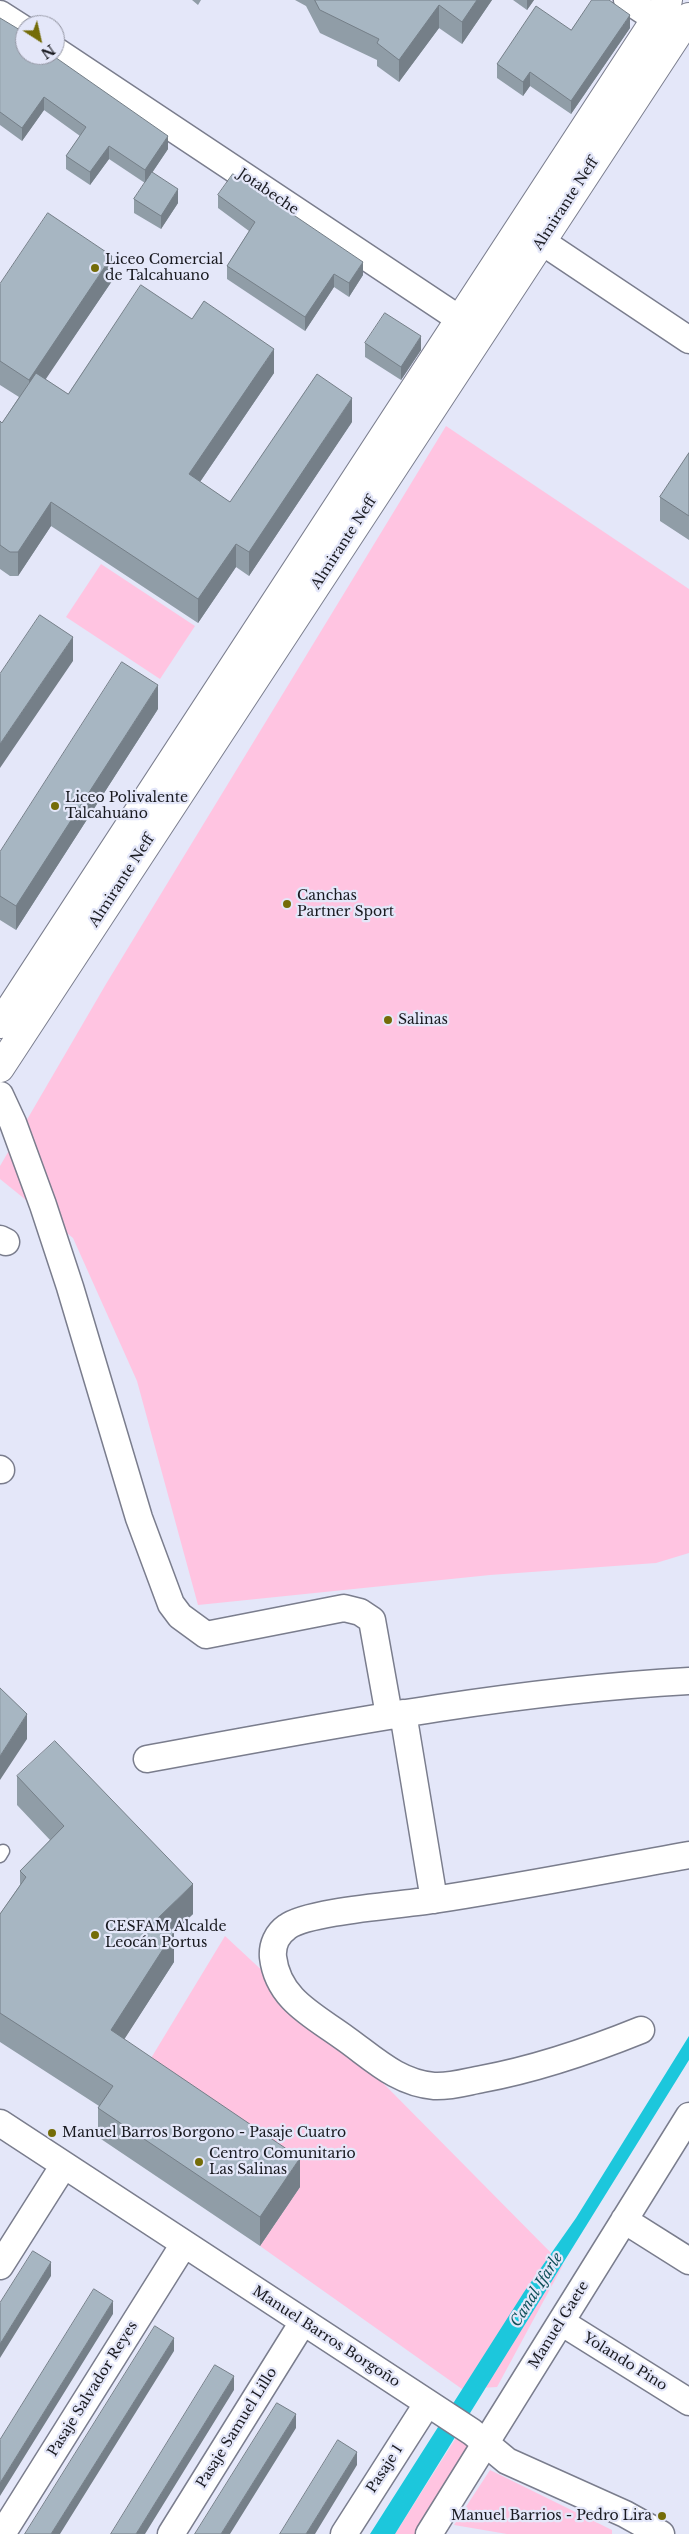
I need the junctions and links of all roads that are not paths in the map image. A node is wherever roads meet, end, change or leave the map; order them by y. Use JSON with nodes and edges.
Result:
{"nodes":[{"id":1,"x":627,"y":0,"type":"edge"},
{"id":2,"x":661,"y":9,"type":"edge"},
{"id":3,"x":0,"y":14,"type":"edge"},
{"id":4,"x":15,"y":24,"type":"edge"},
{"id":5,"x":685,"y":31,"type":"edge"},
{"id":6,"x":65,"y":57,"type":"edge"},
{"id":7,"x":519,"y":226,"type":"junction"},
{"id":8,"x":542,"y":242,"type":"junction"},
{"id":9,"x":458,"y":318,"type":"junction"},
{"id":10,"x":482,"y":334,"type":"junction"},
{"id":11,"x":689,"y":340,"type":"edge"},
{"id":12,"x":0,"y":1024,"type":"edge"},
{"id":13,"x":0,"y":1068,"type":"edge"},
{"id":14,"x":0,"y":1096,"type":"edge"},
{"id":15,"x":689,"y":1681,"type":"edge"},
{"id":16,"x":396,"y":1714,"type":"junction"},
{"id":17,"x":147,"y":1759,"type":"dead end"},
{"id":18,"x":689,"y":1855,"type":"edge"},
{"id":19,"x":434,"y":1900,"type":"junction"},
{"id":20,"x":641,"y":2030,"type":"dead end"},
{"id":21,"x":688,"y":2121,"type":"edge"},
{"id":22,"x":0,"y":2123,"type":"edge"},
{"id":23,"x":64,"y":2165,"type":"junction"},
{"id":24,"x":624,"y":2220,"type":"junction"},
{"id":25,"x":184,"y":2244,"type":"junction"},
{"id":26,"x":689,"y":2261,"type":"edge"},
{"id":27,"x":0,"y":2266,"type":"edge"},
{"id":28,"x":303,"y":2322,"type":"junction"},
{"id":29,"x":561,"y":2322,"type":"junction"},
{"id":30,"x":689,"y":2402,"type":"edge"},
{"id":31,"x":434,"y":2408,"type":"junction"},
{"id":32,"x":478,"y":2438,"type":"junction"},
{"id":33,"x":624,"y":2524,"type":"edge"},
{"id":34,"x":2,"y":2534,"type":"edge"},
{"id":35,"x":171,"y":2534,"type":"edge"},
{"id":36,"x":344,"y":2534,"type":"edge"},
{"id":37,"x":428,"y":2534,"type":"edge"},
{"id":38,"x":661,"y":2534,"type":"edge"}],
"edges":[{"from":1,"to":2,"type":"street"},
{"from":2,"to":5,"type":"street"},
{"from":2,"to":7,"type":"street","name":"Almirante Neff"},
{"from":3,"to":4,"type":"street"},
{"from":5,"to":8,"type":"street","name":"Almirante Neff"},
{"from":6,"to":9,"type":"street","name":"Jotabeche"},
{"from":7,"to":8,"type":"street"},
{"from":7,"to":9,"type":"street","name":"Almirante Neff"},
{"from":8,"to":10,"type":"street","name":"Almirante Neff"},
{"from":8,"to":11,"type":"street"},
{"from":9,"to":10,"type":"street","name":"Jotabeche"},
{"from":9,"to":12,"type":"street","name":"Almirante Neff"},
{"from":10,"to":13,"type":"street","name":"Almirante Neff"},
{"from":14,"to":16,"type":"street"},
{"from":15,"to":16,"type":"street"},
{"from":16,"to":17,"type":"street"},
{"from":16,"to":19,"type":"street"},
{"from":18,"to":19,"type":"street"},
{"from":19,"to":20,"type":"street"},
{"from":21,"to":24,"type":"street","name":"Manuel Gaete"},
{"from":22,"to":23,"type":"street","name":"Manuel Barros Borgoño"},
{"from":23,"to":25,"type":"street","name":"Manuel Barros Borgoño"},
{"from":23,"to":27,"type":"street"},
{"from":24,"to":26,"type":"street"},
{"from":24,"to":29,"type":"street","name":"Manuel Gaete"},
{"from":25,"to":28,"type":"street","name":"Manuel Barros Borgoño"},
{"from":25,"to":34,"type":"street","name":"Pasaje Salvador Reyes"},
{"from":28,"to":31,"type":"street","name":"Manuel Barros Borgoño"},
{"from":28,"to":35,"type":"street","name":"Pasaje Samuel Lillo"},
{"from":29,"to":30,"type":"street","name":"Yolando Pino"},
{"from":29,"to":32,"type":"street","name":"Manuel Gaete"},
{"from":31,"to":32,"type":"street","name":"Manuel Barros Borgoño"},
{"from":31,"to":36,"type":"street","name":"Pasaje 1"},
{"from":32,"to":33,"type":"street","name":"Manuel Barros Borgoño"},
{"from":32,"to":37,"type":"street","name":"Manuel Gaete"},
{"from":33,"to":38,"type":"street","name":"Manuel Barros Borgoño"}]}
